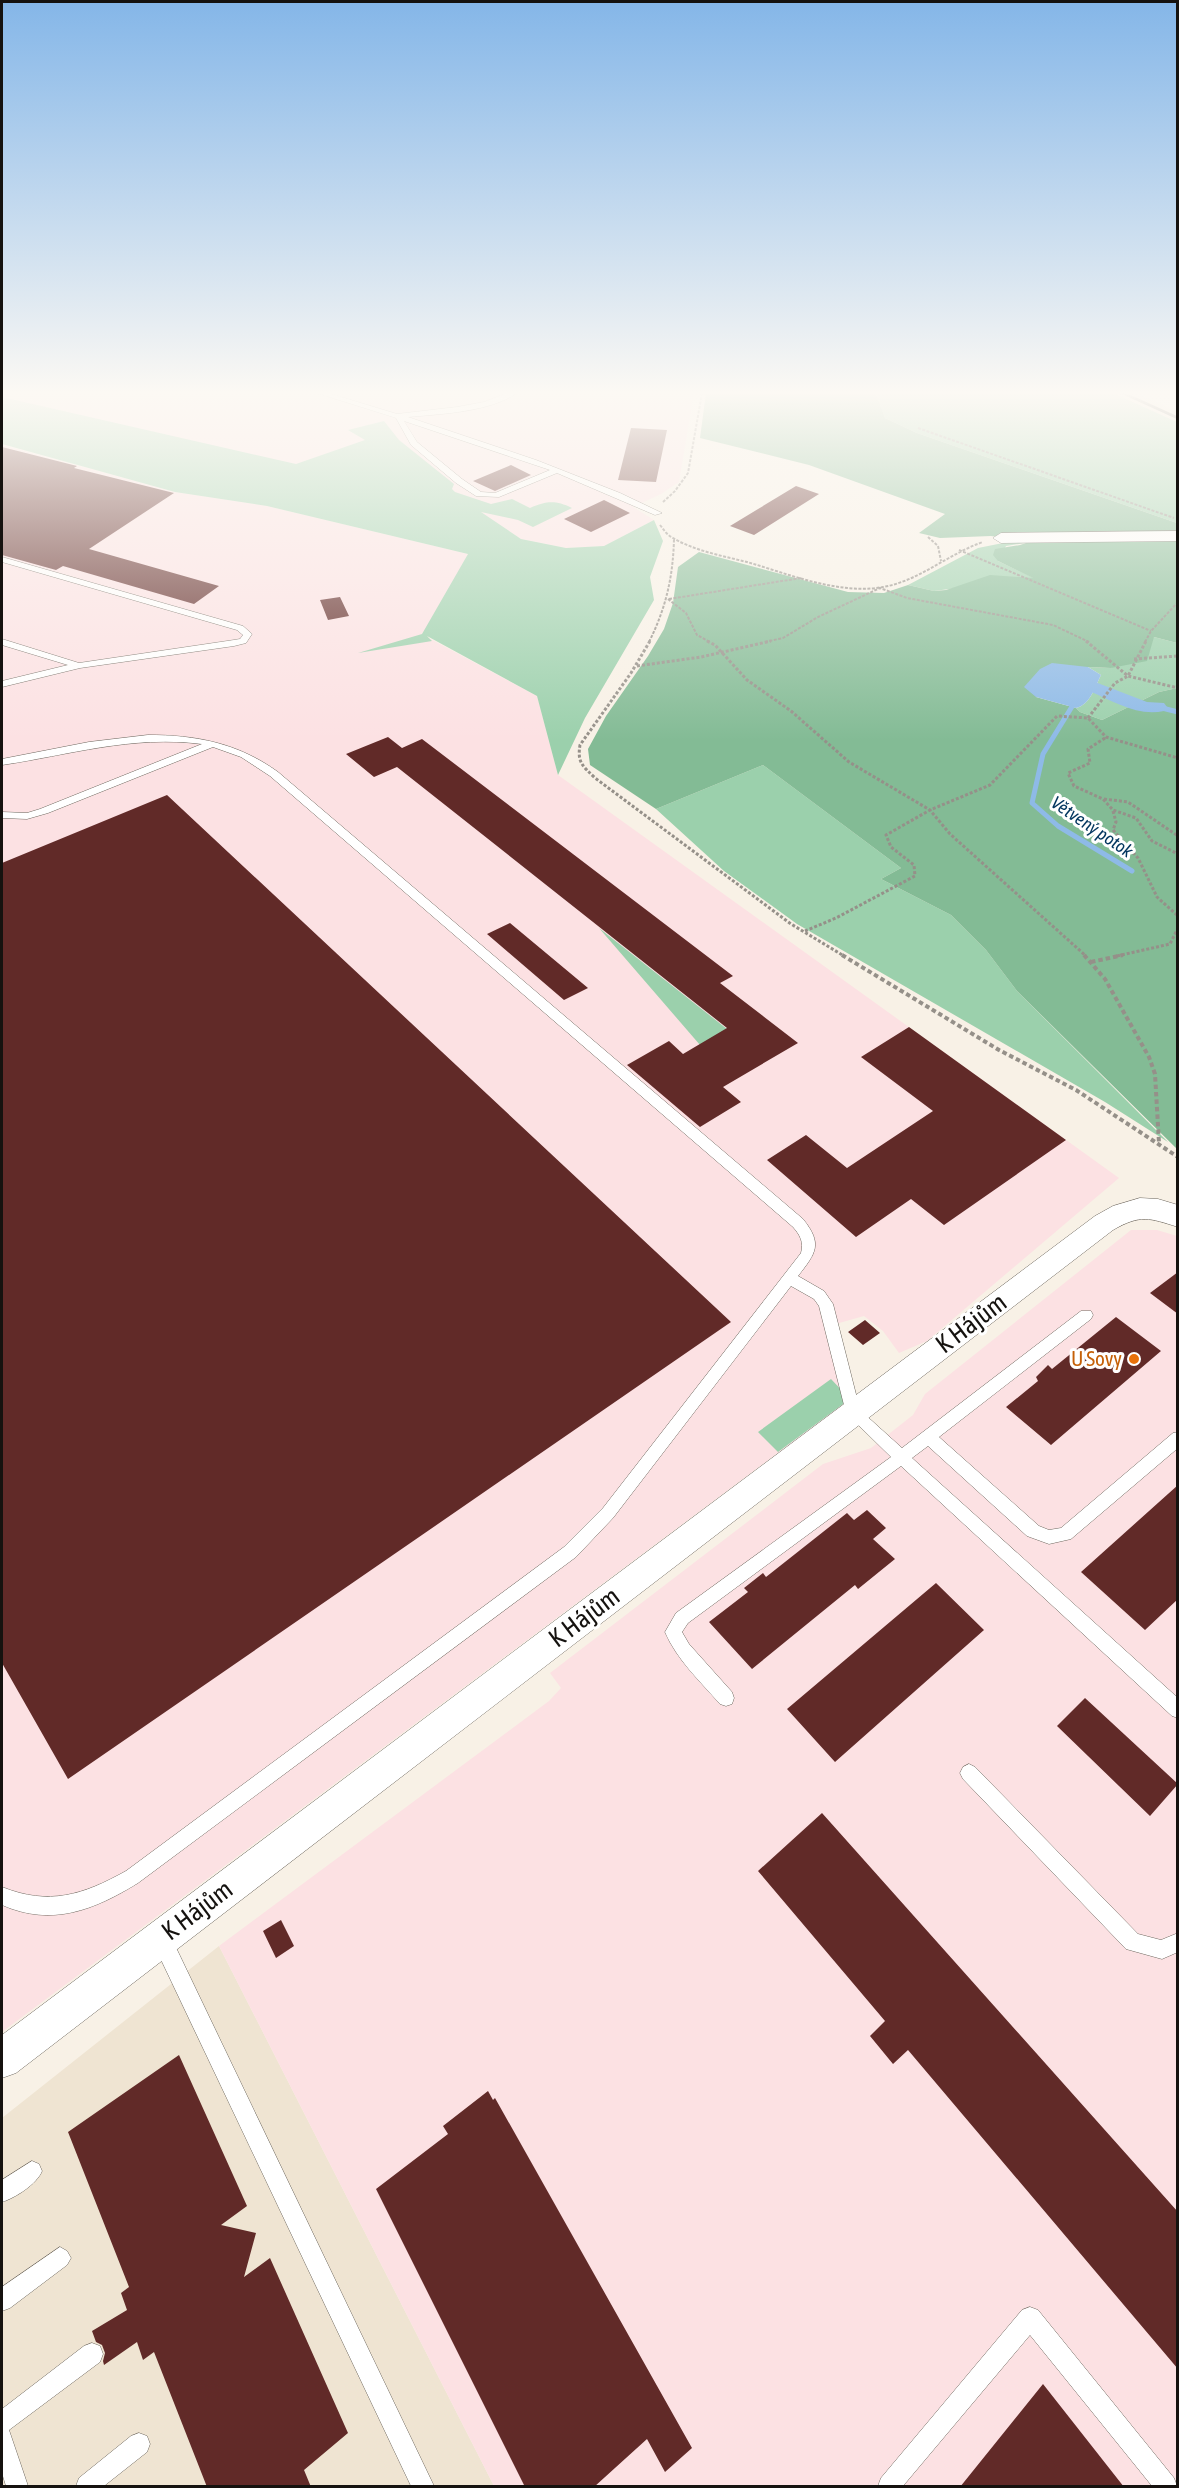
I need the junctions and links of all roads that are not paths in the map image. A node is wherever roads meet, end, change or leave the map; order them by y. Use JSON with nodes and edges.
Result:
{"nodes":[{"id":1,"x":648,"y":509,"type":"edge"},
{"id":2,"x":657,"y":513,"type":"road end"},
{"id":3,"x":1178,"y":536,"type":"edge"},
{"id":4,"x":1001,"y":538,"type":"road end"},
{"id":5,"x":2,"y":561,"type":"edge"},
{"id":6,"x":2,"y":642,"type":"edge"},
{"id":7,"x":80,"y":665,"type":"junction"},
{"id":8,"x":2,"y":684,"type":"edge"},
{"id":9,"x":212,"y":744,"type":"junction"},
{"id":10,"x":2,"y":762,"type":"edge"},
{"id":11,"x":2,"y":815,"type":"edge"},
{"id":12,"x":1178,"y":1217,"type":"edge"},
{"id":13,"x":790,"y":1278,"type":"junction"},
{"id":14,"x":1086,"y":1315,"type":"dead end"},
{"id":15,"x":853,"y":1413,"type":"junction"},
{"id":16,"x":928,"y":1437,"type":"junction"},
{"id":17,"x":1178,"y":1438,"type":"edge"},
{"id":18,"x":902,"y":1457,"type":"junction"},
{"id":19,"x":726,"y":1698,"type":"dead end"},
{"id":20,"x":1174,"y":1701,"type":"edge"},
{"id":21,"x":969,"y":1773,"type":"dead end"},
{"id":22,"x":2,"y":1896,"type":"edge"},
{"id":23,"x":161,"y":1938,"type":"junction"},
{"id":24,"x":1178,"y":1942,"type":"edge"},
{"id":25,"x":2,"y":2059,"type":"edge"},
{"id":26,"x":32,"y":2171,"type":"dead end"},
{"id":27,"x":2,"y":2192,"type":"edge"},
{"id":28,"x":60,"y":2258,"type":"dead end"},
{"id":29,"x":2,"y":2300,"type":"edge"},
{"id":30,"x":92,"y":2354,"type":"dead end"},
{"id":31,"x":2,"y":2422,"type":"edge"},
{"id":32,"x":2,"y":2439,"type":"edge"},
{"id":33,"x":139,"y":2444,"type":"dead end"},
{"id":34,"x":17,"y":2487,"type":"edge"},
{"id":35,"x":87,"y":2487,"type":"edge"},
{"id":36,"x":423,"y":2487,"type":"edge"},
{"id":37,"x":890,"y":2487,"type":"edge"},
{"id":38,"x":1166,"y":2487,"type":"edge"}],
"edges":[{"from":1,"to":2,"type":"lane"},
{"from":3,"to":4,"type":"street"},
{"from":5,"to":7,"type":"lane"},
{"from":6,"to":7,"type":"lane"},
{"from":7,"to":8,"type":"lane"},
{"from":9,"to":10,"type":"lane"},
{"from":9,"to":11,"type":"lane"},
{"from":9,"to":13,"type":"lane"},
{"from":12,"to":15,"type":"street","name":"K Hájům"},
{"from":13,"to":15,"type":"lane"},
{"from":13,"to":22,"type":"lane"},
{"from":14,"to":16,"type":"lane"},
{"from":15,"to":18,"type":"lane"},
{"from":15,"to":23,"type":"street","name":"K Hájům"},
{"from":16,"to":17,"type":"lane"},
{"from":16,"to":18,"type":"lane"},
{"from":18,"to":19,"type":"lane"},
{"from":18,"to":20,"type":"lane"},
{"from":21,"to":24,"type":"lane"},
{"from":23,"to":25,"type":"street","name":"K Hájům"},
{"from":23,"to":36,"type":"lane"},
{"from":26,"to":27,"type":"lane"},
{"from":28,"to":29,"type":"lane"},
{"from":30,"to":31,"type":"lane"},
{"from":32,"to":34,"type":"lane"},
{"from":33,"to":35,"type":"lane"},
{"from":37,"to":38,"type":"lane"}]}
